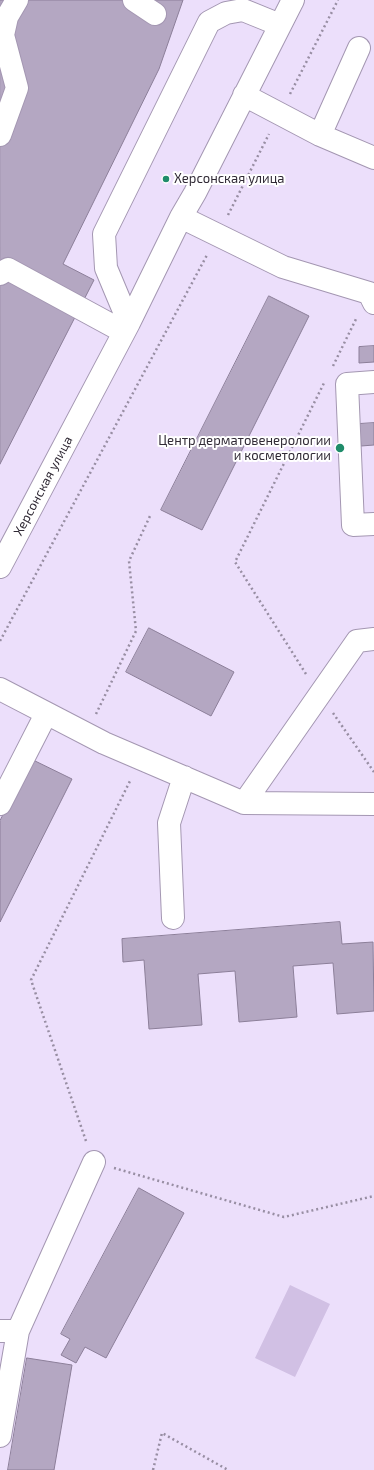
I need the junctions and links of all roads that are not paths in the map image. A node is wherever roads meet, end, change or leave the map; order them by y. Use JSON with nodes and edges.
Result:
{"nodes":[{"id":1,"x":17,"y":0,"type":"edge"},
{"id":2,"x":134,"y":0,"type":"edge"},
{"id":3,"x":293,"y":0,"type":"edge"},
{"id":4,"x":155,"y":14,"type":"dead end"},
{"id":5,"x":280,"y":25,"type":"junction"},
{"id":6,"x":359,"y":48,"type":"dead end"},
{"id":7,"x":244,"y":95,"type":"junction"},
{"id":8,"x":0,"y":135,"type":"edge"},
{"id":9,"x":320,"y":135,"type":"junction"},
{"id":10,"x":374,"y":158,"type":"edge"},
{"id":11,"x":181,"y":217,"type":"junction"},
{"id":12,"x":0,"y":274,"type":"edge"},
{"id":13,"x":372,"y":296,"type":"edge"},
{"id":14,"x":127,"y":328,"type":"junction"},
{"id":15,"x":374,"y":382,"type":"edge"},
{"id":16,"x":374,"y":524,"type":"edge"},
{"id":17,"x":0,"y":566,"type":"edge"},
{"id":18,"x":374,"y":639,"type":"edge"},
{"id":19,"x":0,"y":689,"type":"edge"},
{"id":20,"x":46,"y":714,"type":"junction"},
{"id":21,"x":184,"y":777,"type":"junction"},
{"id":22,"x":244,"y":802,"type":"junction"},
{"id":23,"x":0,"y":804,"type":"edge"},
{"id":24,"x":374,"y":804,"type":"edge"},
{"id":25,"x":173,"y":918,"type":"dead end"},
{"id":26,"x":94,"y":1162,"type":"road end"},
{"id":27,"x":9,"y":1331,"type":"edge"},
{"id":28,"x":0,"y":1436,"type":"edge"}],
"edges":[{"from":1,"to":8,"type":"street"},
{"from":2,"to":4,"type":"street"},
{"from":3,"to":5,"type":"street","name":"Херсонская улица"},
{"from":5,"to":7,"type":"street","name":"Херсонская улица"},
{"from":5,"to":14,"type":"street"},
{"from":6,"to":9,"type":"street"},
{"from":7,"to":9,"type":"street"},
{"from":7,"to":11,"type":"street","name":"Херсонская улица"},
{"from":9,"to":10,"type":"street"},
{"from":11,"to":13,"type":"street"},
{"from":11,"to":14,"type":"street","name":"Херсонская улица"},
{"from":12,"to":14,"type":"street"},
{"from":14,"to":17,"type":"street","name":"Херсонская улица"},
{"from":15,"to":16,"type":"street"},
{"from":18,"to":22,"type":"street"},
{"from":19,"to":20,"type":"street"},
{"from":20,"to":21,"type":"street"},
{"from":20,"to":23,"type":"street"},
{"from":21,"to":22,"type":"street"},
{"from":21,"to":25,"type":"street"},
{"from":22,"to":24,"type":"street"},
{"from":26,"to":27,"type":"street"},
{"from":27,"to":28,"type":"street"}]}
